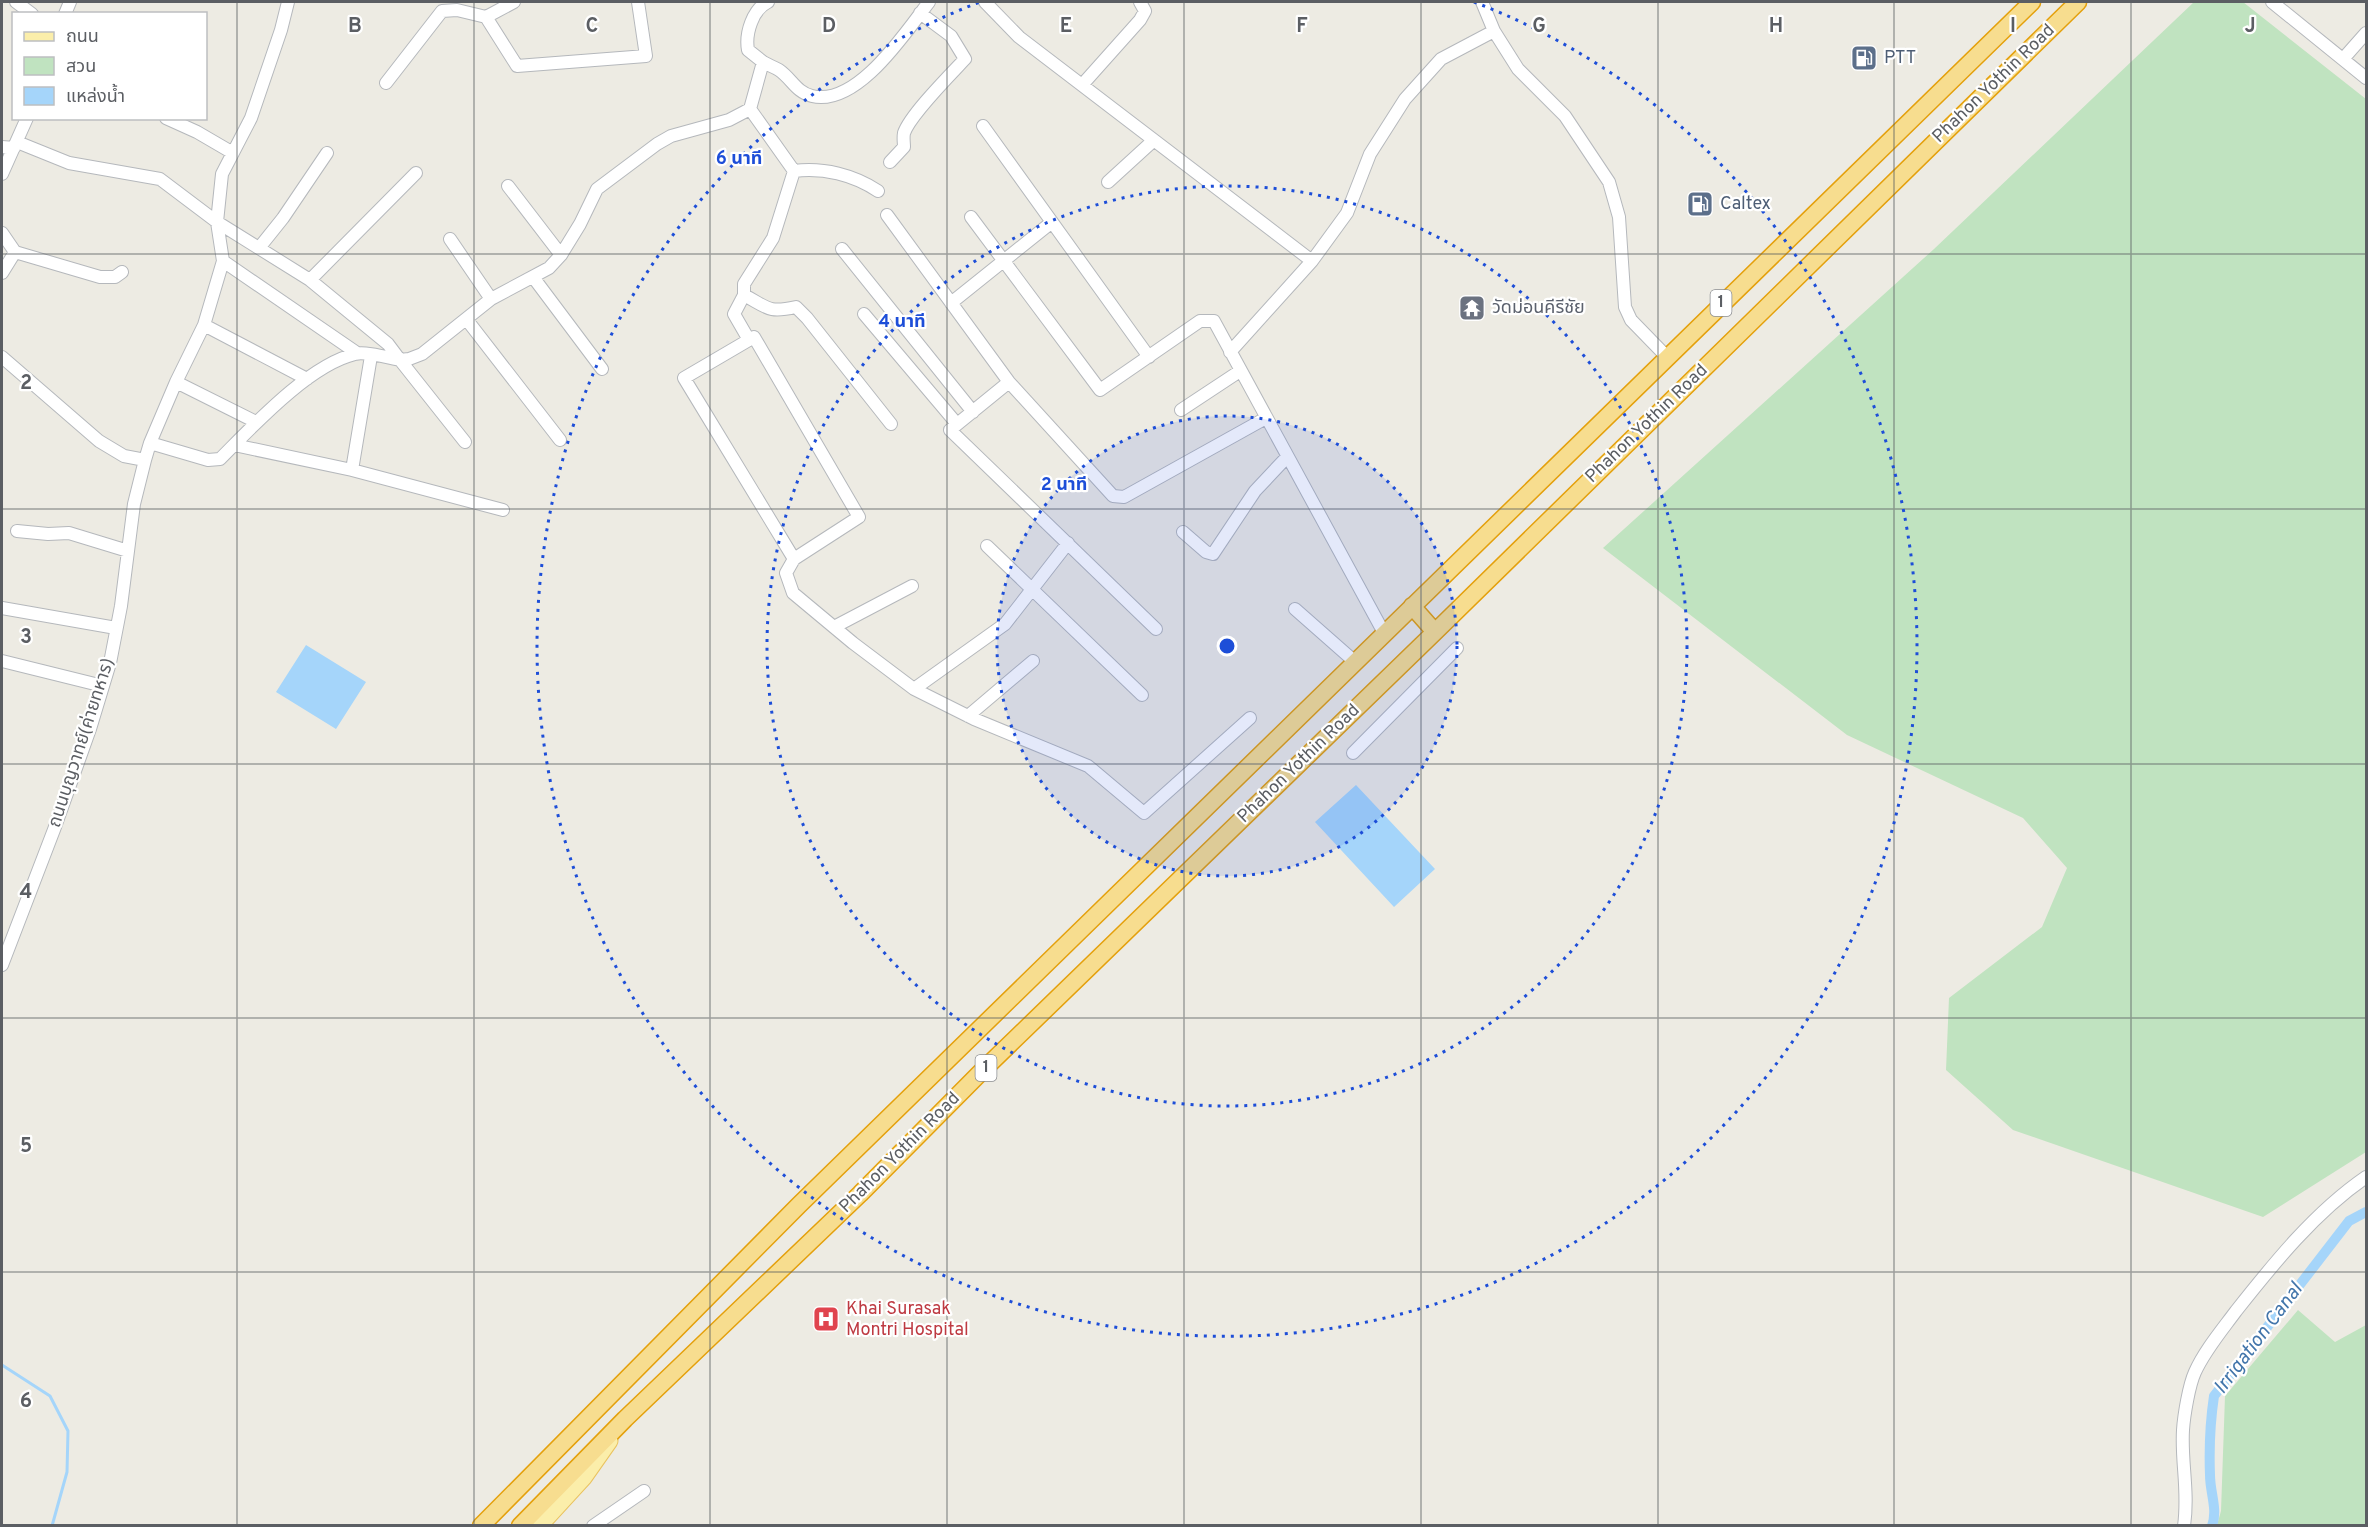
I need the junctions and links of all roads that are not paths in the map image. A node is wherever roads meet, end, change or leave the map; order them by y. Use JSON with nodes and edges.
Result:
{"nodes":[{"id":1,"x":16,"y":2,"type":"edge"},
{"id":2,"x":288,"y":2,"type":"edge"},
{"id":3,"x":514,"y":2,"type":"edge"},
{"id":4,"x":638,"y":2,"type":"edge"},
{"id":5,"x":768,"y":2,"type":"edge"},
{"id":6,"x":929,"y":2,"type":"edge"},
{"id":7,"x":985,"y":2,"type":"edge"},
{"id":8,"x":1140,"y":2,"type":"edge"},
{"id":9,"x":1482,"y":2,"type":"edge"},
{"id":10,"x":2032,"y":2,"type":"edge"},
{"id":11,"x":2078,"y":2,"type":"edge"},
{"id":12,"x":2272,"y":2,"type":"edge"},
{"id":13,"x":29,"y":12,"type":"edge"},
{"id":14,"x":920,"y":13,"type":"junction"},
{"id":15,"x":486,"y":17,"type":"junction"},
{"id":16,"x":1494,"y":31,"type":"junction"},
{"id":17,"x":2367,"y":33,"type":"edge"},
{"id":18,"x":2343,"y":59,"type":"junction"},
{"id":19,"x":763,"y":62,"type":"junction"},
{"id":20,"x":2367,"y":78,"type":"edge"},
{"id":21,"x":386,"y":83,"type":"dead end"},
{"id":22,"x":1082,"y":85,"type":"junction"},
{"id":23,"x":750,"y":109,"type":"junction"},
{"id":24,"x":26,"y":120,"type":"edge"},
{"id":25,"x":170,"y":120,"type":"edge"},
{"id":26,"x":983,"y":126,"type":"dead end"},
{"id":27,"x":1154,"y":140,"type":"junction"},
{"id":28,"x":11,"y":146,"type":"edge"},
{"id":29,"x":233,"y":153,"type":"junction"},
{"id":30,"x":327,"y":153,"type":"dead end"},
{"id":31,"x":890,"y":162,"type":"dead end"},
{"id":32,"x":794,"y":171,"type":"junction"},
{"id":33,"x":416,"y":173,"type":"dead end"},
{"id":34,"x":2,"y":174,"type":"edge"},
{"id":35,"x":1108,"y":183,"type":"dead end"},
{"id":36,"x":508,"y":186,"type":"dead end"},
{"id":37,"x":878,"y":191,"type":"dead end"},
{"id":38,"x":887,"y":215,"type":"dead end"},
{"id":39,"x":971,"y":218,"type":"dead end"},
{"id":40,"x":217,"y":222,"type":"junction"},
{"id":41,"x":1052,"y":222,"type":"junction"},
{"id":42,"x":2,"y":232,"type":"edge"},
{"id":43,"x":450,"y":239,"type":"dead end"},
{"id":44,"x":259,"y":248,"type":"junction"},
{"id":45,"x":842,"y":249,"type":"dead end"},
{"id":46,"x":15,"y":252,"type":"junction"},
{"id":47,"x":561,"y":255,"type":"junction"},
{"id":48,"x":223,"y":261,"type":"junction"},
{"id":49,"x":1312,"y":261,"type":"junction"},
{"id":50,"x":1004,"y":262,"type":"junction"},
{"id":51,"x":122,"y":272,"type":"dead end"},
{"id":52,"x":2,"y":273,"type":"edge"},
{"id":53,"x":533,"y":277,"type":"junction"},
{"id":54,"x":310,"y":280,"type":"junction"},
{"id":55,"x":744,"y":295,"type":"junction"},
{"id":56,"x":491,"y":299,"type":"junction"},
{"id":57,"x":951,"y":303,"type":"junction"},
{"id":58,"x":864,"y":314,"type":"dead end"},
{"id":59,"x":467,"y":320,"type":"junction"},
{"id":60,"x":204,"y":325,"type":"junction"},
{"id":61,"x":749,"y":340,"type":"junction"},
{"id":62,"x":1230,"y":352,"type":"junction"},
{"id":63,"x":357,"y":353,"type":"junction"},
{"id":64,"x":371,"y":356,"type":"junction"},
{"id":65,"x":2,"y":357,"type":"edge"},
{"id":66,"x":1149,"y":357,"type":"junction"},
{"id":67,"x":1666,"y":357,"type":"junction"},
{"id":68,"x":400,"y":360,"type":"junction"},
{"id":69,"x":602,"y":369,"type":"dead end"},
{"id":70,"x":1240,"y":371,"type":"junction"},
{"id":71,"x":307,"y":379,"type":"junction"},
{"id":72,"x":176,"y":381,"type":"junction"},
{"id":73,"x":1009,"y":382,"type":"junction"},
{"id":74,"x":1181,"y":410,"type":"dead end"},
{"id":75,"x":973,"y":412,"type":"junction"},
{"id":76,"x":1266,"y":418,"type":"junction"},
{"id":77,"x":256,"y":422,"type":"junction"},
{"id":78,"x":891,"y":424,"type":"dead end"},
{"id":79,"x":957,"y":424,"type":"junction"},
{"id":80,"x":560,"y":440,"type":"dead end"},
{"id":81,"x":465,"y":442,"type":"dead end"},
{"id":82,"x":150,"y":443,"type":"junction"},
{"id":83,"x":234,"y":445,"type":"junction"},
{"id":84,"x":1287,"y":456,"type":"junction"},
{"id":85,"x":145,"y":460,"type":"junction"},
{"id":86,"x":352,"y":470,"type":"junction"},
{"id":87,"x":503,"y":510,"type":"dead end"},
{"id":88,"x":17,"y":531,"type":"dead end"},
{"id":89,"x":1183,"y":532,"type":"dead end"},
{"id":90,"x":1068,"y":543,"type":"junction"},
{"id":91,"x":987,"y":546,"type":"dead end"},
{"id":92,"x":128,"y":551,"type":"junction"},
{"id":93,"x":795,"y":559,"type":"junction"},
{"id":94,"x":912,"y":586,"type":"dead end"},
{"id":95,"x":1033,"y":590,"type":"junction"},
{"id":96,"x":1412,"y":606,"type":"junction"},
{"id":97,"x":2,"y":608,"type":"edge"},
{"id":98,"x":1295,"y":609,"type":"dead end"},
{"id":99,"x":834,"y":627,"type":"junction"},
{"id":100,"x":116,"y":628,"type":"junction"},
{"id":101,"x":1156,"y":629,"type":"dead end"},
{"id":102,"x":1435,"y":632,"type":"junction"},
{"id":103,"x":1384,"y":633,"type":"junction"},
{"id":104,"x":1457,"y":648,"type":"dead end"},
{"id":105,"x":2,"y":661,"type":"edge"},
{"id":106,"x":1033,"y":661,"type":"dead end"},
{"id":107,"x":1354,"y":661,"type":"junction"},
{"id":108,"x":103,"y":686,"type":"junction"},
{"id":109,"x":914,"y":688,"type":"junction"},
{"id":110,"x":1142,"y":695,"type":"dead end"},
{"id":111,"x":968,"y":716,"type":"junction"},
{"id":112,"x":1250,"y":718,"type":"dead end"},
{"id":113,"x":1353,"y":753,"type":"dead end"},
{"id":114,"x":2,"y":965,"type":"edge"},
{"id":115,"x":2367,"y":1177,"type":"edge"},
{"id":116,"x":625,"y":1419,"type":"junction"},
{"id":117,"x":644,"y":1491,"type":"dead end"},
{"id":118,"x":481,"y":1526,"type":"edge"},
{"id":119,"x":520,"y":1526,"type":"edge"},
{"id":120,"x":540,"y":1526,"type":"edge"},
{"id":121,"x":593,"y":1526,"type":"edge"},
{"id":122,"x":2184,"y":1526,"type":"edge"}],
"edges":[{"from":1,"to":13,"type":"street"},
{"from":2,"to":29,"type":"street"},
{"from":3,"to":15,"type":"street"},
{"from":4,"to":15,"type":"street"},
{"from":5,"to":19,"type":"street"},
{"from":6,"to":14,"type":"street"},
{"from":7,"to":22,"type":"street"},
{"from":8,"to":22,"type":"street"},
{"from":9,"to":16,"type":"street"},
{"from":10,"to":67,"type":"highway","name":"Phahon Yothin Road","number":"1"},
{"from":11,"to":102,"type":"highway","name":"Phahon Yothin Road","number":"1"},
{"from":12,"to":18,"type":"street"},
{"from":14,"to":19,"type":"street"},
{"from":14,"to":31,"type":"street"},
{"from":15,"to":21,"type":"street"},
{"from":16,"to":49,"type":"street"},
{"from":16,"to":67,"type":"street"},
{"from":17,"to":18,"type":"street"},
{"from":18,"to":20,"type":"street"},
{"from":19,"to":23,"type":"street"},
{"from":22,"to":27,"type":"street"},
{"from":23,"to":32,"type":"street"},
{"from":23,"to":47,"type":"street"},
{"from":24,"to":28,"type":"street"},
{"from":25,"to":29,"type":"street"},
{"from":26,"to":41,"type":"street"},
{"from":27,"to":35,"type":"street"},
{"from":27,"to":49,"type":"street"},
{"from":28,"to":34,"type":"street"},
{"from":28,"to":40,"type":"street"},
{"from":29,"to":40,"type":"street"},
{"from":30,"to":44,"type":"street"},
{"from":32,"to":37,"type":"street"},
{"from":32,"to":55,"type":"street"},
{"from":33,"to":54,"type":"street"},
{"from":36,"to":47,"type":"street"},
{"from":38,"to":57,"type":"street"},
{"from":39,"to":50,"type":"street"},
{"from":40,"to":44,"type":"street"},
{"from":40,"to":48,"type":"street"},
{"from":41,"to":50,"type":"street"},
{"from":41,"to":66,"type":"street"},
{"from":42,"to":46,"type":"street"},
{"from":43,"to":56,"type":"street"},
{"from":44,"to":54,"type":"street"},
{"from":45,"to":75,"type":"street"},
{"from":46,"to":51,"type":"street"},
{"from":46,"to":52,"type":"street"},
{"from":47,"to":53,"type":"street"},
{"from":48,"to":60,"type":"street","name":"ถนนบุญวาทย์(ค่ายทหาร)"},
{"from":48,"to":63,"type":"street"},
{"from":49,"to":62,"type":"street"},
{"from":50,"to":57,"type":"street"},
{"from":50,"to":66,"type":"street"},
{"from":53,"to":56,"type":"street"},
{"from":53,"to":69,"type":"street"},
{"from":54,"to":68,"type":"street"},
{"from":55,"to":61,"type":"street"},
{"from":55,"to":78,"type":"street"},
{"from":56,"to":59,"type":"street"},
{"from":57,"to":73,"type":"street"},
{"from":58,"to":79,"type":"street"},
{"from":59,"to":68,"type":"street"},
{"from":59,"to":80,"type":"street"},
{"from":60,"to":71,"type":"street"},
{"from":60,"to":72,"type":"street","name":"ถนนบุญวาทย์(ค่ายทหาร)"},
{"from":61,"to":93,"type":"street"},
{"from":61,"to":93,"type":"street"},
{"from":62,"to":66,"type":"street"},
{"from":62,"to":70,"type":"street"},
{"from":63,"to":64,"type":"street"},
{"from":63,"to":71,"type":"street"},
{"from":64,"to":68,"type":"street"},
{"from":64,"to":86,"type":"street"},
{"from":65,"to":85,"type":"street"},
{"from":67,"to":96,"type":"highway","name":"Phahon Yothin Road","number":"1"},
{"from":68,"to":81,"type":"street"},
{"from":70,"to":74,"type":"street"},
{"from":70,"to":76,"type":"street"},
{"from":71,"to":77,"type":"street"},
{"from":72,"to":77,"type":"street"},
{"from":72,"to":82,"type":"street","name":"ถนนบุญวาทย์(ค่ายทหาร)"},
{"from":73,"to":75,"type":"street"},
{"from":73,"to":76,"type":"street"},
{"from":75,"to":79,"type":"street"},
{"from":76,"to":84,"type":"street"},
{"from":77,"to":83,"type":"street"},
{"from":79,"to":90,"type":"street"},
{"from":82,"to":83,"type":"street"},
{"from":82,"to":85,"type":"street","name":"ถนนบุญวาทย์(ค่ายทหาร)"},
{"from":83,"to":86,"type":"street"},
{"from":84,"to":89,"type":"street"},
{"from":84,"to":103,"type":"street"},
{"from":85,"to":92,"type":"street","name":"ถนนบุญวาทย์(ค่ายทหาร)"},
{"from":86,"to":87,"type":"street"},
{"from":88,"to":92,"type":"street"},
{"from":90,"to":95,"type":"street"},
{"from":90,"to":101,"type":"street"},
{"from":91,"to":95,"type":"street"},
{"from":92,"to":100,"type":"street","name":"ถนนบุญวาทย์(ค่ายทหาร)"},
{"from":93,"to":99,"type":"street"},
{"from":94,"to":99,"type":"street"},
{"from":95,"to":109,"type":"street"},
{"from":95,"to":110,"type":"street"},
{"from":96,"to":102,"type":"highway"},
{"from":96,"to":103,"type":"highway","name":"Phahon Yothin Road","number":"1"},
{"from":97,"to":100,"type":"street"},
{"from":98,"to":107,"type":"street"},
{"from":99,"to":109,"type":"street"},
{"from":100,"to":108,"type":"street","name":"ถนนบุญวาทย์(ค่ายทหาร)"},
{"from":102,"to":116,"type":"highway","name":"Phahon Yothin Road","number":"1"},
{"from":103,"to":107,"type":"highway","name":"Phahon Yothin Road","number":"1"},
{"from":104,"to":113,"type":"street"},
{"from":105,"to":108,"type":"street"},
{"from":106,"to":111,"type":"street"},
{"from":107,"to":118,"type":"highway","name":"Phahon Yothin Road","number":"1"},
{"from":108,"to":114,"type":"street","name":"ถนนบุญวาทย์(ค่ายทหาร)"},
{"from":109,"to":111,"type":"street"},
{"from":111,"to":112,"type":"street"},
{"from":115,"to":122,"type":"street"},
{"from":116,"to":119,"type":"highway","name":"Phahon Yothin Road","number":"1"},
{"from":116,"to":120,"type":"main road","number":"1"},
{"from":117,"to":121,"type":"street"}]}
